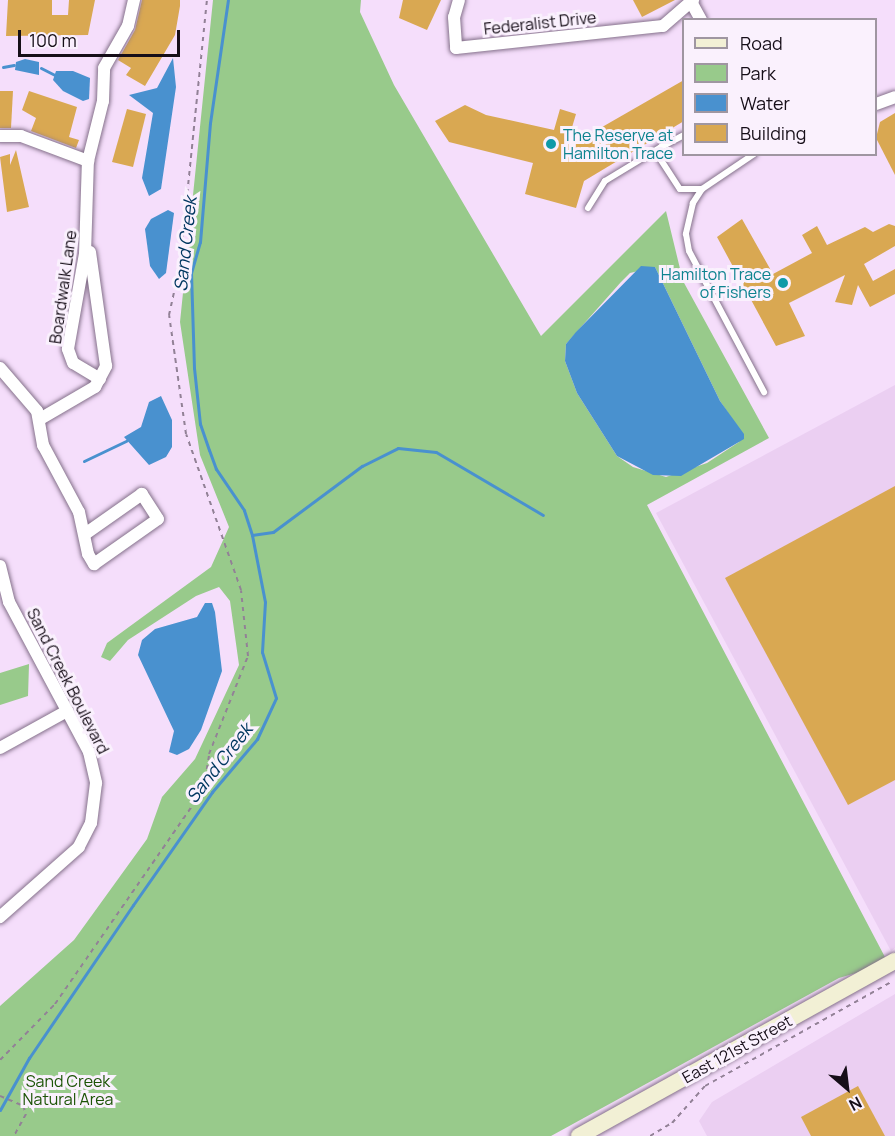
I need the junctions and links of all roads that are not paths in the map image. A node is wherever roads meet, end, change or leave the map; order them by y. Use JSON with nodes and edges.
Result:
{"nodes":[{"id":1,"x":134,"y":0,"type":"edge"},
{"id":2,"x":459,"y":0,"type":"edge"},
{"id":3,"x":691,"y":1,"type":"edge"},
{"id":4,"x":700,"y":18,"type":"edge"},
{"id":5,"x":895,"y":97,"type":"edge"},
{"id":6,"x":877,"y":104,"type":"edge"},
{"id":7,"x":0,"y":136,"type":"edge"},
{"id":8,"x":682,"y":136,"type":"edge"},
{"id":9,"x":661,"y":147,"type":"junction"},
{"id":10,"x":751,"y":156,"type":"edge"},
{"id":11,"x":88,"y":161,"type":"junction"},
{"id":12,"x":702,"y":189,"type":"junction"},
{"id":13,"x":588,"y":208,"type":"dead end"},
{"id":14,"x":89,"y":220,"type":"junction"},
{"id":15,"x":0,"y":368,"type":"edge"},
{"id":16,"x":100,"y":379,"type":"junction"},
{"id":17,"x":764,"y":392,"type":"dead end"},
{"id":18,"x":40,"y":419,"type":"junction"},
{"id":19,"x":85,"y":534,"type":"junction"},
{"id":20,"x":0,"y":566,"type":"edge"},
{"id":21,"x":67,"y":711,"type":"junction"},
{"id":22,"x":0,"y":748,"type":"edge"},
{"id":23,"x":0,"y":917,"type":"edge"},
{"id":24,"x":895,"y":962,"type":"edge"},
{"id":25,"x":579,"y":1136,"type":"edge"}],
"edges":[{"from":1,"to":11,"type":"street","name":"Boardwalk Lane"},
{"from":2,"to":3,"type":"street","name":"Federalist Drive"},
{"from":3,"to":4,"type":"street"},
{"from":5,"to":6,"type":"street"},
{"from":7,"to":11,"type":"street"},
{"from":8,"to":9,"type":"lane"},
{"from":9,"to":12,"type":"lane"},
{"from":9,"to":13,"type":"lane"},
{"from":10,"to":12,"type":"lane"},
{"from":11,"to":14,"type":"street","name":"Boardwalk Lane"},
{"from":12,"to":17,"type":"lane"},
{"from":14,"to":16,"type":"street","name":"Boardwalk Lane"},
{"from":14,"to":16,"type":"street","name":"Boardwalk Lane"},
{"from":15,"to":18,"type":"street"},
{"from":16,"to":18,"type":"street"},
{"from":18,"to":19,"type":"street"},
{"from":19,"to":19,"type":"street"},
{"from":20,"to":21,"type":"street","name":"Sand Creek Boulevard"},
{"from":21,"to":22,"type":"street"},
{"from":21,"to":23,"type":"street","name":"Sand Creek Boulevard"},
{"from":24,"to":25,"type":"street","name":"East 121st Street"}]}
